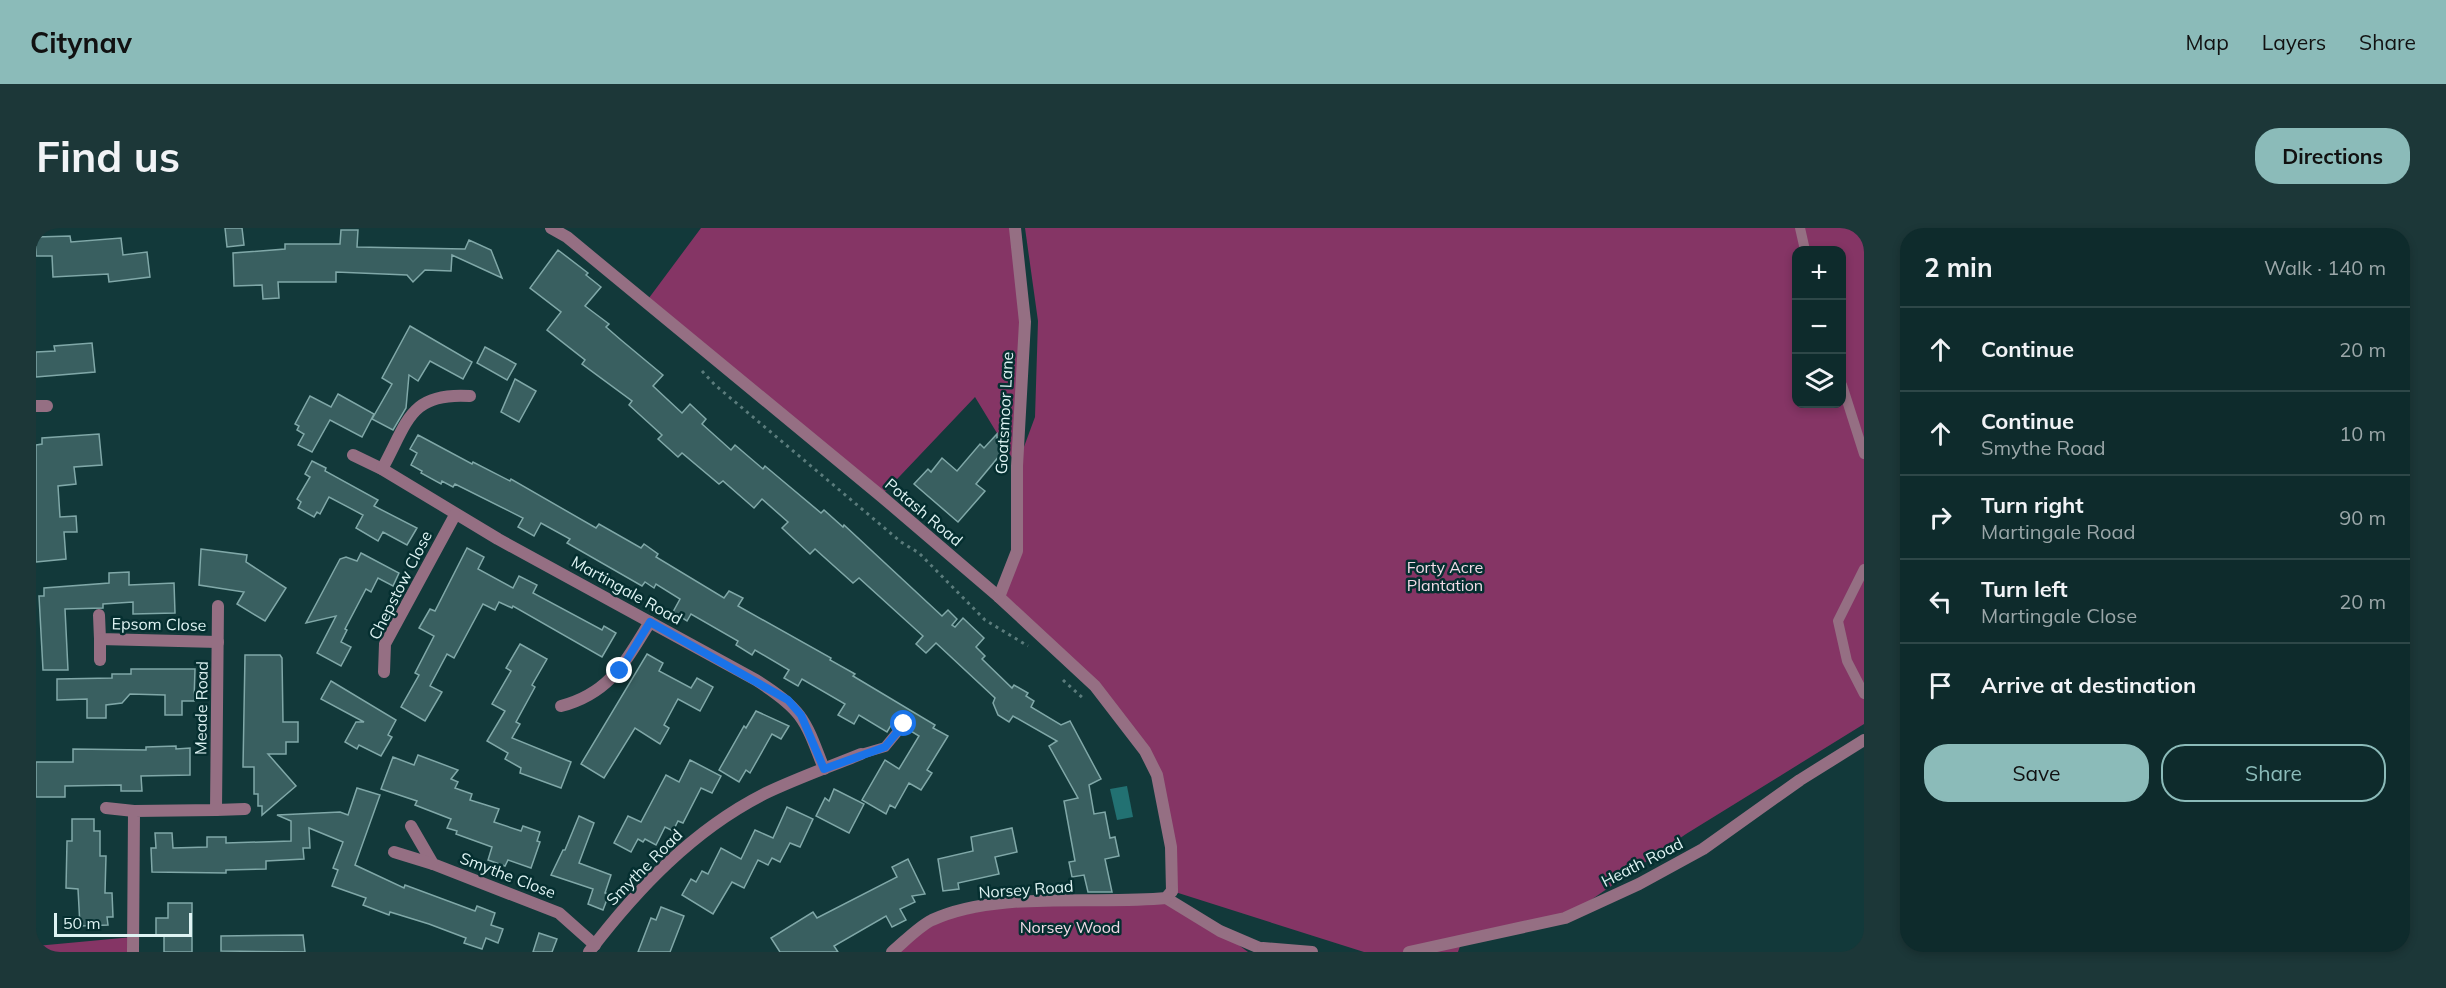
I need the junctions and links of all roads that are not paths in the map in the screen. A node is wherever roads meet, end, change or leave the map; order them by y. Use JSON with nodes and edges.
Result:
{"nodes":[{"id":1,"x":551,"y":228,"type":"edge"},
{"id":2,"x":1015,"y":228,"type":"edge"},
{"id":3,"x":1800,"y":228,"type":"edge"},
{"id":4,"x":1804,"y":246,"type":"edge"},
{"id":5,"x":470,"y":396,"type":"dead end"},
{"id":6,"x":1846,"y":397,"type":"edge"},
{"id":7,"x":1864,"y":454,"type":"edge"},
{"id":8,"x":353,"y":455,"type":"dead end"},
{"id":9,"x":382,"y":469,"type":"junction"},
{"id":10,"x":455,"y":515,"type":"junction"},
{"id":11,"x":1864,"y":569,"type":"edge"},
{"id":12,"x":999,"y":597,"type":"junction"},
{"id":13,"x":218,"y":606,"type":"dead end"},
{"id":14,"x":99,"y":615,"type":"dead end"},
{"id":15,"x":650,"y":622,"type":"junction"},
{"id":16,"x":100,"y":639,"type":"junction"},
{"id":17,"x":218,"y":642,"type":"junction"},
{"id":18,"x":100,"y":660,"type":"dead end"},
{"id":19,"x":384,"y":672,"type":"dead end"},
{"id":20,"x":1864,"y":694,"type":"edge"},
{"id":21,"x":561,"y":706,"type":"dead end"},
{"id":22,"x":904,"y":724,"type":"dead end"},
{"id":23,"x":1864,"y":740,"type":"edge"},
{"id":24,"x":861,"y":754,"type":"joint"},
{"id":25,"x":824,"y":769,"type":"junction"},
{"id":26,"x":106,"y":808,"type":"dead end"},
{"id":27,"x":245,"y":809,"type":"dead end"},
{"id":28,"x":216,"y":810,"type":"junction"},
{"id":29,"x":134,"y":811,"type":"junction"},
{"id":30,"x":411,"y":826,"type":"dead end"},
{"id":31,"x":394,"y":852,"type":"dead end"},
{"id":32,"x":433,"y":864,"type":"junction"},
{"id":33,"x":1169,"y":894,"type":"junction"},
{"id":34,"x":592,"y":948,"type":"edge"},
{"id":35,"x":1266,"y":950,"type":"edge"},
{"id":36,"x":133,"y":952,"type":"edge"},
{"id":37,"x":892,"y":952,"type":"edge"},
{"id":38,"x":1312,"y":952,"type":"edge"},
{"id":39,"x":1409,"y":952,"type":"edge"}],
"edges":[{"from":1,"to":12,"type":"street","name":"Potash Road"},
{"from":2,"to":12,"type":"street","name":"Goatsmoor Lane"},
{"from":3,"to":4,"type":"lane"},
{"from":5,"to":9,"type":"street"},
{"from":6,"to":7,"type":"lane"},
{"from":8,"to":9,"type":"street","name":"Martingale Road"},
{"from":9,"to":10,"type":"street","name":"Martingale Road"},
{"from":10,"to":15,"type":"street","name":"Martingale Road"},
{"from":10,"to":19,"type":"street","name":"Chepstow Close"},
{"from":11,"to":20,"type":"lane"},
{"from":12,"to":33,"type":"street","name":"Potash Road"},
{"from":13,"to":17,"type":"street","name":"Meade Road"},
{"from":14,"to":16,"type":"street","name":"Epsom Close"},
{"from":15,"to":21,"type":"street"},
{"from":15,"to":25,"type":"street","name":"Martingale Road"},
{"from":16,"to":17,"type":"street","name":"Epsom Close"},
{"from":16,"to":18,"type":"street","name":"Epsom Close"},
{"from":17,"to":28,"type":"street","name":"Meade Road"},
{"from":22,"to":24,"type":"lane"},
{"from":23,"to":39,"type":"street","name":"Heath Road"},
{"from":24,"to":25,"type":"street","name":"Smythe Road"},
{"from":25,"to":34,"type":"street","name":"Smythe Road"},
{"from":26,"to":29,"type":"street"},
{"from":27,"to":28,"type":"street"},
{"from":28,"to":29,"type":"street"},
{"from":29,"to":36,"type":"street"},
{"from":30,"to":32,"type":"street"},
{"from":31,"to":32,"type":"street","name":"Smythe Close"},
{"from":32,"to":34,"type":"street","name":"Smythe Close"},
{"from":33,"to":35,"type":"street"},
{"from":33,"to":37,"type":"street","name":"Norsey Road"},
{"from":35,"to":38,"type":"street"}]}
